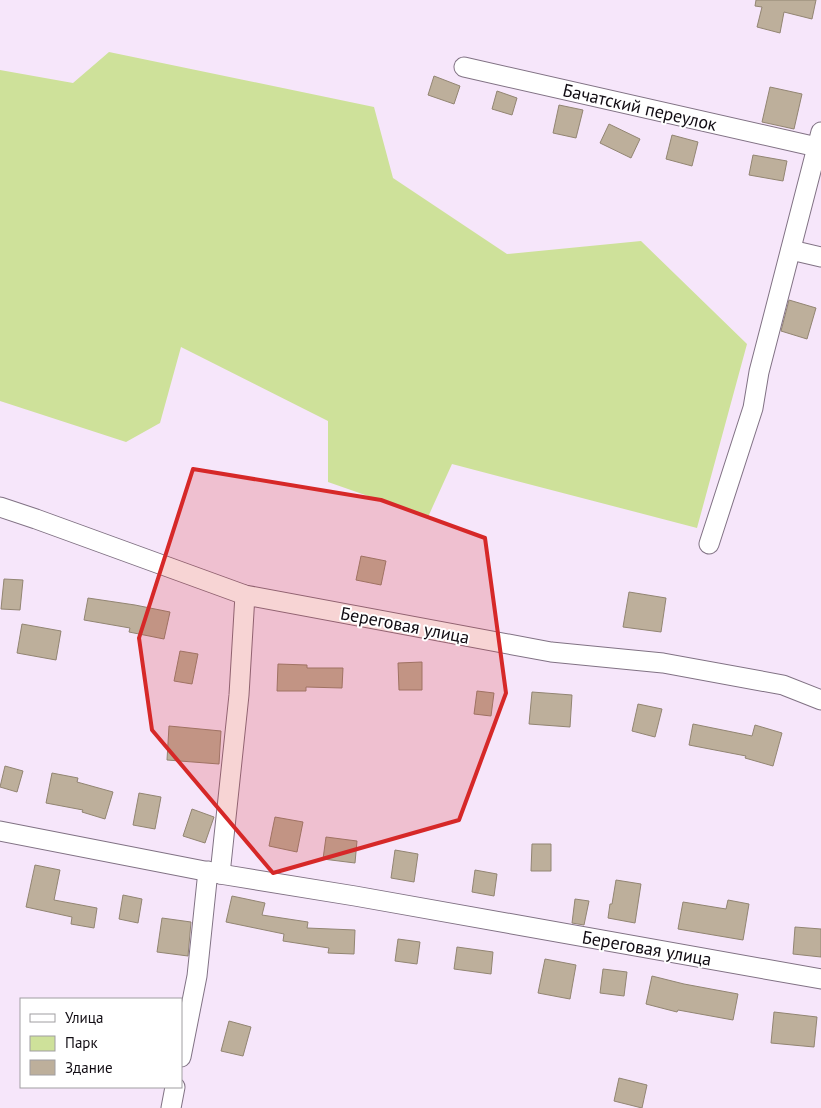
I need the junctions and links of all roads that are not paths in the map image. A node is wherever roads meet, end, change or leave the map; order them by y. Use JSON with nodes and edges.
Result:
{"nodes":[{"id":1,"x":464,"y":67,"type":"dead end"},
{"id":2,"x":819,"y":140,"type":"edge"},
{"id":3,"x":791,"y":250,"type":"junction"},
{"id":4,"x":821,"y":257,"type":"edge"},
{"id":5,"x":0,"y":507,"type":"edge"},
{"id":6,"x":710,"y":544,"type":"dead end"},
{"id":7,"x":245,"y":595,"type":"junction"},
{"id":8,"x":821,"y":700,"type":"edge"},
{"id":9,"x":0,"y":831,"type":"edge"},
{"id":10,"x":214,"y":873,"type":"junction"},
{"id":11,"x":821,"y":979,"type":"edge"},
{"id":12,"x":182,"y":1052,"type":"edge"},
{"id":13,"x":176,"y":1088,"type":"edge"},
{"id":14,"x":171,"y":1108,"type":"edge"}],
"edges":[{"from":1,"to":2,"type":"street","name":"Бачатский переулок"},
{"from":2,"to":3,"type":"street"},
{"from":3,"to":4,"type":"street"},
{"from":3,"to":6,"type":"street"},
{"from":5,"to":7,"type":"street","name":"Береговая улица"},
{"from":7,"to":8,"type":"street","name":"Береговая улица"},
{"from":7,"to":10,"type":"street"},
{"from":9,"to":10,"type":"street","name":"Береговая улица"},
{"from":10,"to":11,"type":"street","name":"Береговая улица"},
{"from":10,"to":12,"type":"street"},
{"from":13,"to":14,"type":"street"}]}
